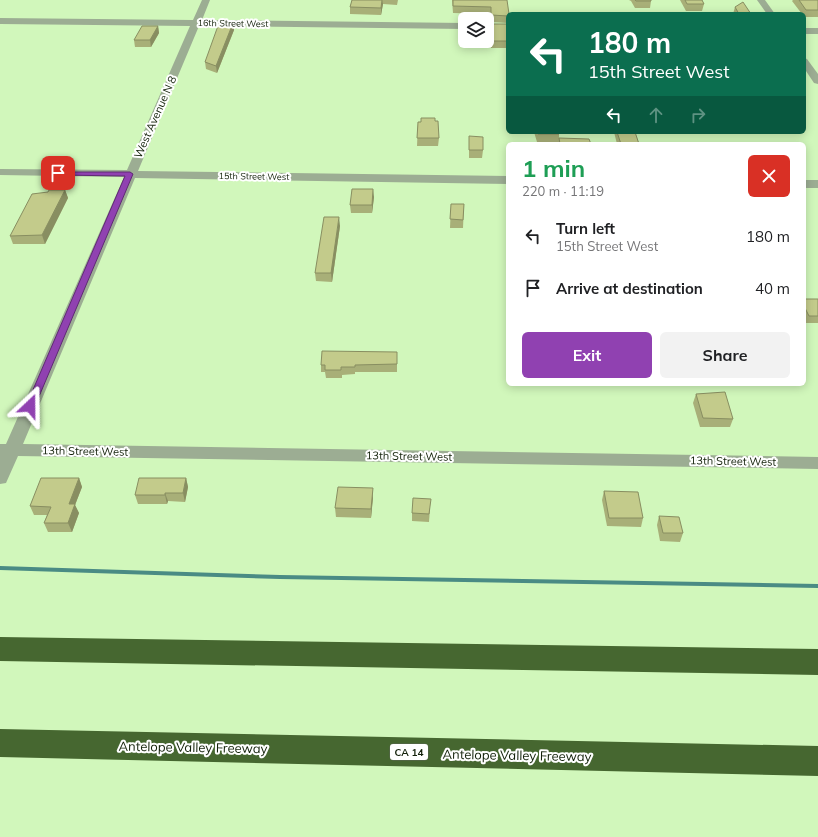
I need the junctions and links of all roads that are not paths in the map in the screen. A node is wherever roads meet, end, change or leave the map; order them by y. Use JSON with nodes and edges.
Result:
{"nodes":[{"id":1,"x":206,"y":0,"type":"edge"},
{"id":2,"x":761,"y":0,"type":"edge"},
{"id":3,"x":770,"y":12,"type":"edge"},
{"id":4,"x":0,"y":21,"type":"edge"},
{"id":5,"x":196,"y":23,"type":"junction"},
{"id":6,"x":458,"y":26,"type":"edge"},
{"id":7,"x":494,"y":27,"type":"edge"},
{"id":8,"x":506,"y":27,"type":"edge"},
{"id":9,"x":806,"y":31,"type":"edge"},
{"id":10,"x":818,"y":31,"type":"edge"},
{"id":11,"x":806,"y":64,"type":"edge"},
{"id":12,"x":818,"y":80,"type":"edge"},
{"id":13,"x":0,"y":172,"type":"edge"},
{"id":14,"x":130,"y":174,"type":"junction"},
{"id":15,"x":506,"y":180,"type":"edge"},
{"id":16,"x":806,"y":184,"type":"edge"},
{"id":17,"x":818,"y":184,"type":"edge"},
{"id":18,"x":6,"y":450,"type":"edge"},
{"id":19,"x":818,"y":463,"type":"edge"},
{"id":20,"x":0,"y":478,"type":"edge"},
{"id":21,"x":0,"y":649,"type":"edge"},
{"id":22,"x":818,"y":662,"type":"edge"},
{"id":23,"x":0,"y":743,"type":"edge"},
{"id":24,"x":818,"y":761,"type":"edge"}],
"edges":[{"from":1,"to":5,"type":"street","name":"West Avenue N 8"},
{"from":2,"to":3,"type":"street"},
{"from":4,"to":5,"type":"street","name":"16th Street West"},
{"from":5,"to":6,"type":"street","name":"16th Street West"},
{"from":5,"to":14,"type":"street","name":"West Avenue N 8"},
{"from":7,"to":8,"type":"street"},
{"from":9,"to":10,"type":"street"},
{"from":11,"to":12,"type":"street"},
{"from":13,"to":14,"type":"street","name":"15th Street West"},
{"from":14,"to":15,"type":"street","name":"15th Street West"},
{"from":14,"to":18,"type":"street","name":"West Avenue N 8"},
{"from":16,"to":17,"type":"street"},
{"from":18,"to":19,"type":"street","name":"13th Street West"},
{"from":18,"to":20,"type":"street","name":"West Avenue N 8"},
{"from":21,"to":22,"type":"highway"},
{"from":23,"to":24,"type":"highway","name":"Antelope Valley Freeway","number":"CA 14"}]}
